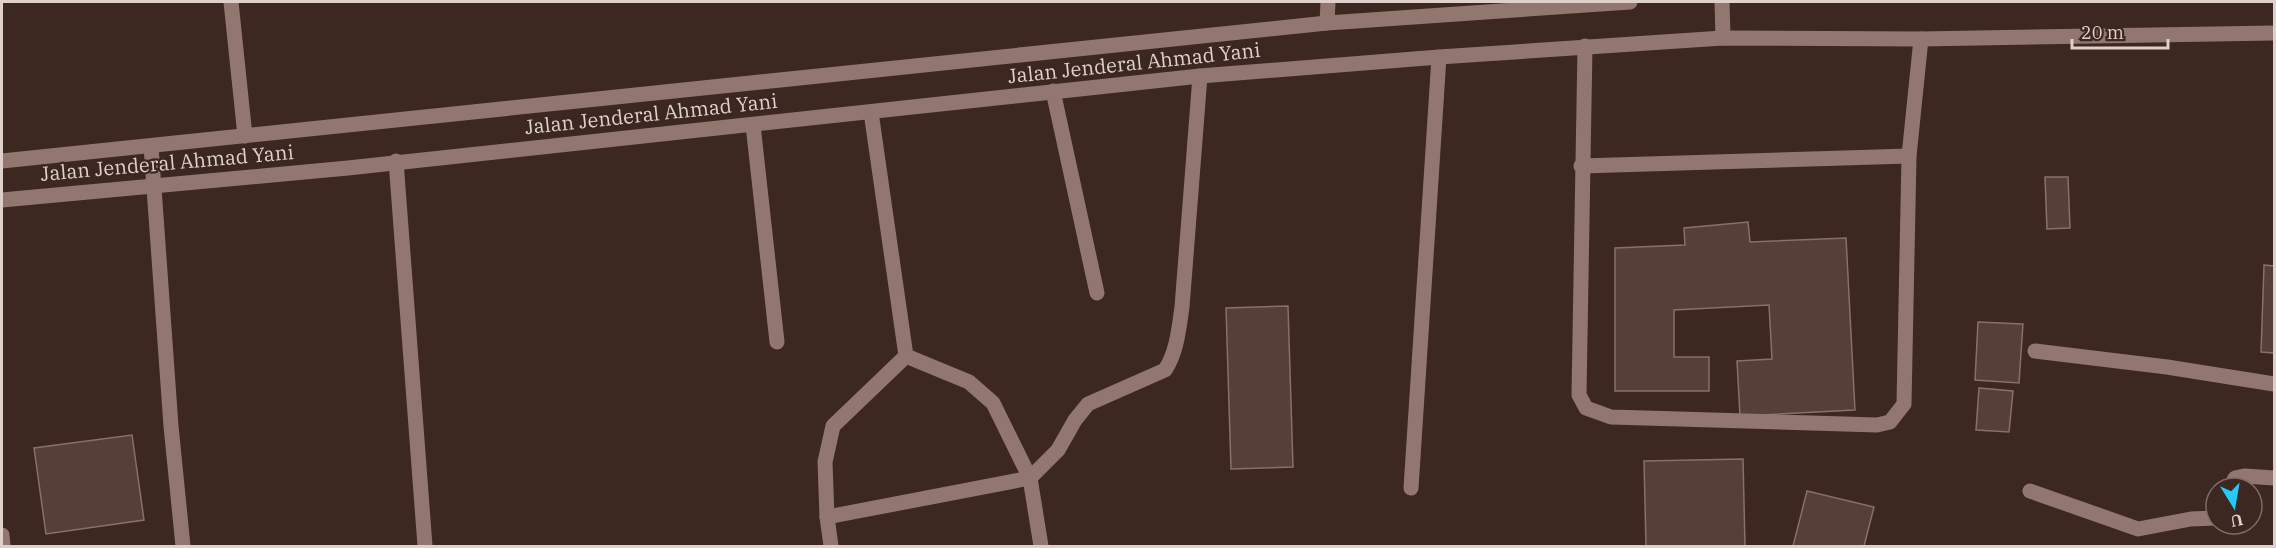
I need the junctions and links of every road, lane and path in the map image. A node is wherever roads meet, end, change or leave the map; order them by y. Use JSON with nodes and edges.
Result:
{"nodes":[{"id":1,"x":231,"y":2,"type":"edge"},
{"id":2,"x":1328,"y":2,"type":"edge"},
{"id":3,"x":1630,"y":2,"type":"edge"},
{"id":4,"x":1722,"y":2,"type":"edge"},
{"id":5,"x":1570,"y":3,"type":"edge"},
{"id":6,"x":1327,"y":23,"type":"junction"},
{"id":7,"x":2274,"y":33,"type":"edge"},
{"id":8,"x":1723,"y":38,"type":"junction"},
{"id":9,"x":1921,"y":39,"type":"junction"},
{"id":10,"x":1585,"y":46,"type":"junction"},
{"id":11,"x":1439,"y":57,"type":"junction"},
{"id":12,"x":1200,"y":76,"type":"junction"},
{"id":13,"x":1053,"y":91,"type":"junction"},
{"id":14,"x":871,"y":112,"type":"junction"},
{"id":15,"x":753,"y":125,"type":"junction"},
{"id":16,"x":245,"y":136,"type":"junction"},
{"id":17,"x":151,"y":146,"type":"junction"},
{"id":18,"x":1909,"y":156,"type":"junction"},
{"id":19,"x":2,"y":161,"type":"edge"},
{"id":20,"x":396,"y":161,"type":"junction"},
{"id":21,"x":1581,"y":166,"type":"junction"},
{"id":22,"x":152,"y":184,"type":"junction"},
{"id":23,"x":2,"y":200,"type":"edge"},
{"id":24,"x":1097,"y":293,"type":"dead end"},
{"id":25,"x":777,"y":342,"type":"dead end"},
{"id":26,"x":2035,"y":351,"type":"dead end"},
{"id":27,"x":906,"y":356,"type":"junction"},
{"id":28,"x":2274,"y":384,"type":"edge"},
{"id":29,"x":1030,"y":478,"type":"junction"},
{"id":30,"x":1411,"y":488,"type":"dead end"},
{"id":31,"x":2030,"y":491,"type":"dead end"},
{"id":32,"x":827,"y":517,"type":"junction"},
{"id":33,"x":2204,"y":518,"type":"edge"},
{"id":34,"x":2,"y":535,"type":"edge"},
{"id":35,"x":3,"y":546,"type":"edge"},
{"id":36,"x":183,"y":546,"type":"edge"},
{"id":37,"x":425,"y":546,"type":"edge"},
{"id":38,"x":831,"y":546,"type":"edge"},
{"id":39,"x":1041,"y":546,"type":"edge"}],
"edges":[{"from":1,"to":16,"type":"main road"},
{"from":2,"to":6,"type":"main road"},
{"from":3,"to":5,"type":"main road","name":"Jalan Jenderal Ahmad Yani"},
{"from":4,"to":8,"type":"main road"},
{"from":5,"to":6,"type":"main road","name":"Jalan Jenderal Ahmad Yani"},
{"from":6,"to":16,"type":"main road","name":"Jalan Jenderal Ahmad Yani"},
{"from":7,"to":9,"type":"main road","name":"Jalan Jenderal Ahmad Yani"},
{"from":8,"to":9,"type":"main road","name":"Jalan Jenderal Ahmad Yani"},
{"from":8,"to":10,"type":"main road","name":"Jalan Jenderal Ahmad Yani"},
{"from":9,"to":18,"type":"main road"},
{"from":10,"to":11,"type":"main road","name":"Jalan Jenderal Ahmad Yani"},
{"from":10,"to":21,"type":"main road"},
{"from":11,"to":12,"type":"main road","name":"Jalan Jenderal Ahmad Yani"},
{"from":11,"to":30,"type":"main road"},
{"from":12,"to":13,"type":"main road","name":"Jalan Jenderal Ahmad Yani"},
{"from":12,"to":29,"type":"main road"},
{"from":13,"to":14,"type":"main road","name":"Jalan Jenderal Ahmad Yani"},
{"from":13,"to":24,"type":"main road"},
{"from":14,"to":15,"type":"main road","name":"Jalan Jenderal Ahmad Yani"},
{"from":14,"to":27,"type":"main road"},
{"from":15,"to":20,"type":"main road","name":"Jalan Jenderal Ahmad Yani"},
{"from":15,"to":25,"type":"main road"},
{"from":16,"to":17,"type":"main road","name":"Jalan Jenderal Ahmad Yani"},
{"from":17,"to":19,"type":"main road","name":"Jalan Jenderal Ahmad Yani"},
{"from":17,"to":22,"type":"main road"},
{"from":18,"to":21,"type":"main road"},
{"from":18,"to":21,"type":"main road"},
{"from":20,"to":22,"type":"main road","name":"Jalan Jenderal Ahmad Yani"},
{"from":20,"to":37,"type":"main road"},
{"from":22,"to":23,"type":"main road","name":"Jalan Jenderal Ahmad Yani"},
{"from":22,"to":36,"type":"main road"},
{"from":26,"to":28,"type":"main road"},
{"from":27,"to":29,"type":"main road"},
{"from":27,"to":32,"type":"main road"},
{"from":29,"to":32,"type":"main road"},
{"from":29,"to":39,"type":"main road"},
{"from":31,"to":33,"type":"main road"},
{"from":32,"to":38,"type":"main road"},
{"from":34,"to":35,"type":"main road"}]}
